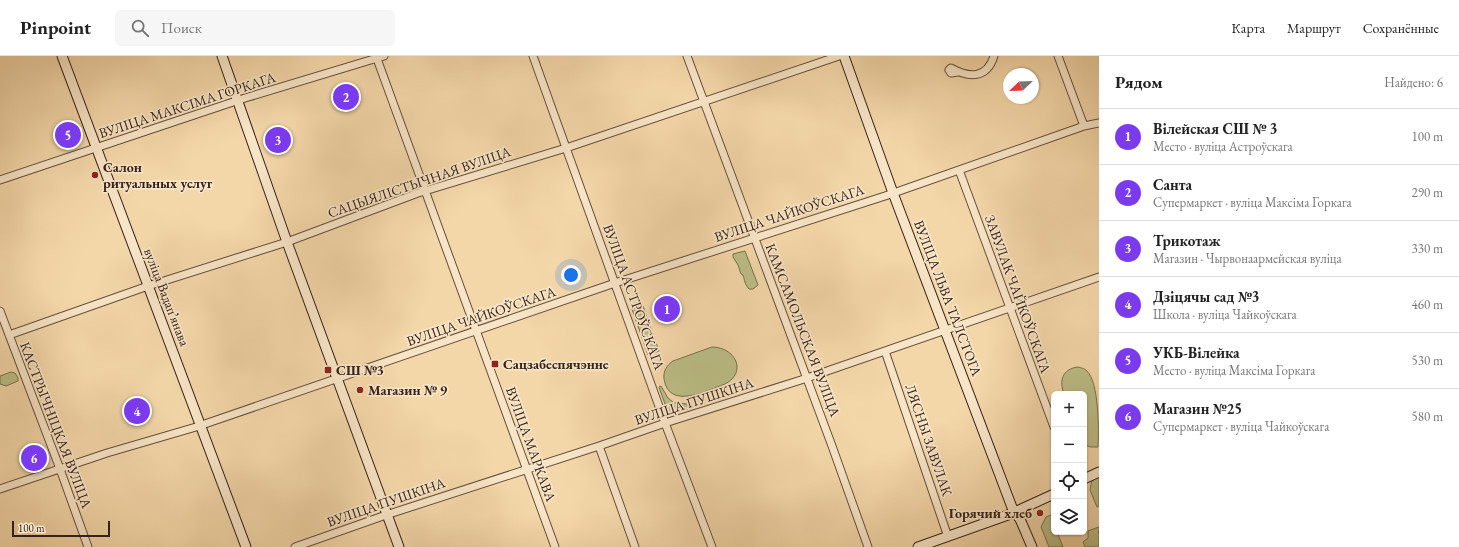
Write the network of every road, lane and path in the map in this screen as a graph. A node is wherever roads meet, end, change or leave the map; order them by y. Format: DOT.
graph roads {
  1 [pos="62,56"];
  2 [pos="222,56"];
  3 [pos="533,56"];
  4 [pos="687,56"];
  5 [pos="839,56"];
  6 [pos="844,56"];
  7 [pos="994,56"];
  8 [pos="1058,56"];
  9 [pos="379,57"];
  10 [pos="958,72"];
  11 [pos="237,100"];
  12 [pos="704,101"];
  13 [pos="1099,123"];
  14 [pos="1084,126"];
  15 [pos="97,148"];
  16 [pos="566,148"];
  17 [pos="959,170"];
  18 [pos="0,180"];
  19 [pos="425,191"];
  20 [pos="893,193"];
  21 [pos="754,238"];
  22 [pos="287,242"];
  23 [pos="1099,277"];
  24 [pos="615,283"];
  25 [pos="148,286"];
  26 [pos="1009,307"];
  27 [pos="0,312"];
  28 [pos="946,330"];
  29 [pos="477,331"];
  30 [pos="9,335"];
  31 [pos="885,351"];
  32 [pos="807,378"];
  33 [pos="337,379"];
  34 [pos="1051,419"];
  35 [pos="665,423"];
  36 [pos="201,426"];
  37 [pos="599,446"];
  38 [pos="60,469"];
  39 [pos="527,470"];
  40 [pos="1099,472"];
  41 [pos="1087,478"];
  42 [pos="0,489"];
  43 [pos="1051,495"];
  44 [pos="1016,512"];
  45 [pos="386,515"];
  46 [pos="948,537"];
  47 [pos="88,547"];
  48 [pos="246,547"];
  49 [pos="295,547"];
  50 [pos="399,547"];
  51 [pos="555,547"];
  52 [pos="635,547"];
  53 [pos="712,547"];
  54 [pos="868,547"];
  55 [pos="918,547"];
  56 [pos="1032,547"];
  1 -- 15 [label="main road, вуліца Вадапʼянава"];
  2 -- 11 [label="main road"];
  3 -- 16 [label="street, ВУЛІЦА АСТРОЎСКАГА"];
  4 -- 12 [label="street, КАМСАМОЛЬСКАЯ ВУЛІЦА"];
  5 -- 12 [label="street, САЦЫЯЛІСТЫЧНАЯ ВУЛІЦА"];
  6 -- 20 [label="main road, ВУЛІЦА ЛЬВА ТАЛСТОГА"];
  7 -- 10 [label="street"];
  8 -- 14 [label="street"];
  9 -- 11 [label="street, ВУЛІЦА МАКСІМА ГОРКАГА"];
  9 -- 19 [label="street, ВУЛІЦА МАРКАВА"];
  11 -- 15 [label="street, ВУЛІЦА МАКСІМА ГОРКАГА"];
  11 -- 22 [label="main road"];
  12 -- 16 [label="street, САЦЫЯЛІСТЫЧНАЯ ВУЛІЦА"];
  12 -- 21 [label="street, КАМСАМОЛЬСКАЯ ВУЛІЦА"];
  13 -- 14 [label="street, ВУЛІЦА ЧАЙКОЎСКАГА"];
  14 -- 17 [label="street, ВУЛІЦА ЧАЙКОЎСКАГА"];
  15 -- 18 [label="street, ВУЛІЦА МАКСІМА ГОРКАГА"];
  15 -- 25 [label="main road, вуліца Вадапʼянава"];
  16 -- 19 [label="street, САЦЫЯЛІСТЫЧНАЯ ВУЛІЦА"];
  16 -- 24 [label="street, ВУЛІЦА АСТРОЎСКАГА"];
  17 -- 20 [label="street, ВУЛІЦА ЧАЙКОЎСКАГА"];
  17 -- 26 [label="street, ЗАВУЛАК ЧАЙКОЎСКАГА"];
  19 -- 22 [label="street, САЦЫЯЛІСТЫЧНАЯ ВУЛІЦА"];
  19 -- 29 [label="street, ВУЛІЦА МАРКАВА"];
  20 -- 21 [label="street, ВУЛІЦА ЧАЙКОЎСКАГА"];
  20 -- 28 [label="main road, ВУЛІЦА ЛЬВА ТАЛСТОГА"];
  21 -- 24 [label="street, ВУЛІЦА ЧАЙКОЎСКАГА"];
  21 -- 32 [label="street, КАМСАМОЛЬСКАЯ ВУЛІЦА"];
  22 -- 25 [label="street, САЦЫЯЛІСТЫЧНАЯ ВУЛІЦА"];
  22 -- 33 [label="main road"];
  23 -- 26 [label="street, ВУЛІЦА ПУШКІНА"];
  24 -- 29 [label="street, ВУЛІЦА ЧАЙКОЎСКАГА"];
  24 -- 35 [label="street, ВУЛІЦА АСТРОЎСКАГА"];
  25 -- 30 [label="street, САЦЫЯЛІСТЫЧНАЯ ВУЛІЦА"];
  25 -- 36 [label="main road, вуліца Вадапʼянава"];
  26 -- 28 [label="street, ВУЛІЦА ПУШКІНА"];
  26 -- 34 [label="street, ЗАВУЛАК ЧАЙКОЎСКАГА"];
  27 -- 30 [label="street, КАСТРЫЧНІЦКАЯ ВУЛІЦА"];
  28 -- 31 [label="street, ВУЛІЦА ПУШКІНА"];
  28 -- 44 [label="main road, ВУЛІЦА ЛЬВА ТАЛСТОГА"];
  29 -- 33 [label="street, ВУЛІЦА ЧАЙКОЎСКАГА"];
  29 -- 39 [label="street, ВУЛІЦА МАРКАВА"];
  30 -- 38 [label="street, КАСТРЫЧНІЦКАЯ ВУЛІЦА"];
  31 -- 32 [label="street, ВУЛІЦА ПУШКІНА"];
  31 -- 46 [label="street, ЛЯСНЫ ЗАВУЛАК"];
  32 -- 35 [label="street, ВУЛІЦА ПУШКІНА"];
  32 -- 54 [label="street, КАМСАМОЛЬСКАЯ ВУЛІЦА"];
  33 -- 36 [label="street, ВУЛІЦА ЧАЙКОЎСКАГА"];
  33 -- 45 [label="main road"];
  35 -- 37 [label="street, ВУЛІЦА ПУШКІНА"];
  35 -- 53 [label="street, ВУЛІЦА АСТРОЎСКАГА"];
  36 -- 38 [label="street, ВУЛІЦА ЧАЙКОЎСКАГА"];
  36 -- 48 [label="main road, вуліца Вадапʼянава"];
  37 -- 39 [label="street, ВУЛІЦА ПУШКІНА"];
  37 -- 52 [label="street"];
  38 -- 42 [label="street, ВУЛІЦА ЧАЙКОЎСКАГА"];
  38 -- 47 [label="street, КАСТРЫЧНІЦКАЯ ВУЛІЦА"];
  39 -- 45 [label="street, ВУЛІЦА ПУШКІНА"];
  39 -- 51 [label="street, ВУЛІЦА МАРКАВА"];
  40 -- 41 [label="main road"];
  43 -- 44 [label="main road"];
  44 -- 46 [label="main road"];
  44 -- 56 [label="main road, ВУЛІЦА ЛЬВА ТАЛСТОГА"];
  45 -- 49 [label="street, ВУЛІЦА ПУШКІНА"];
  45 -- 50 [label="main road"];
  46 -- 55 [label="main road"];
}
